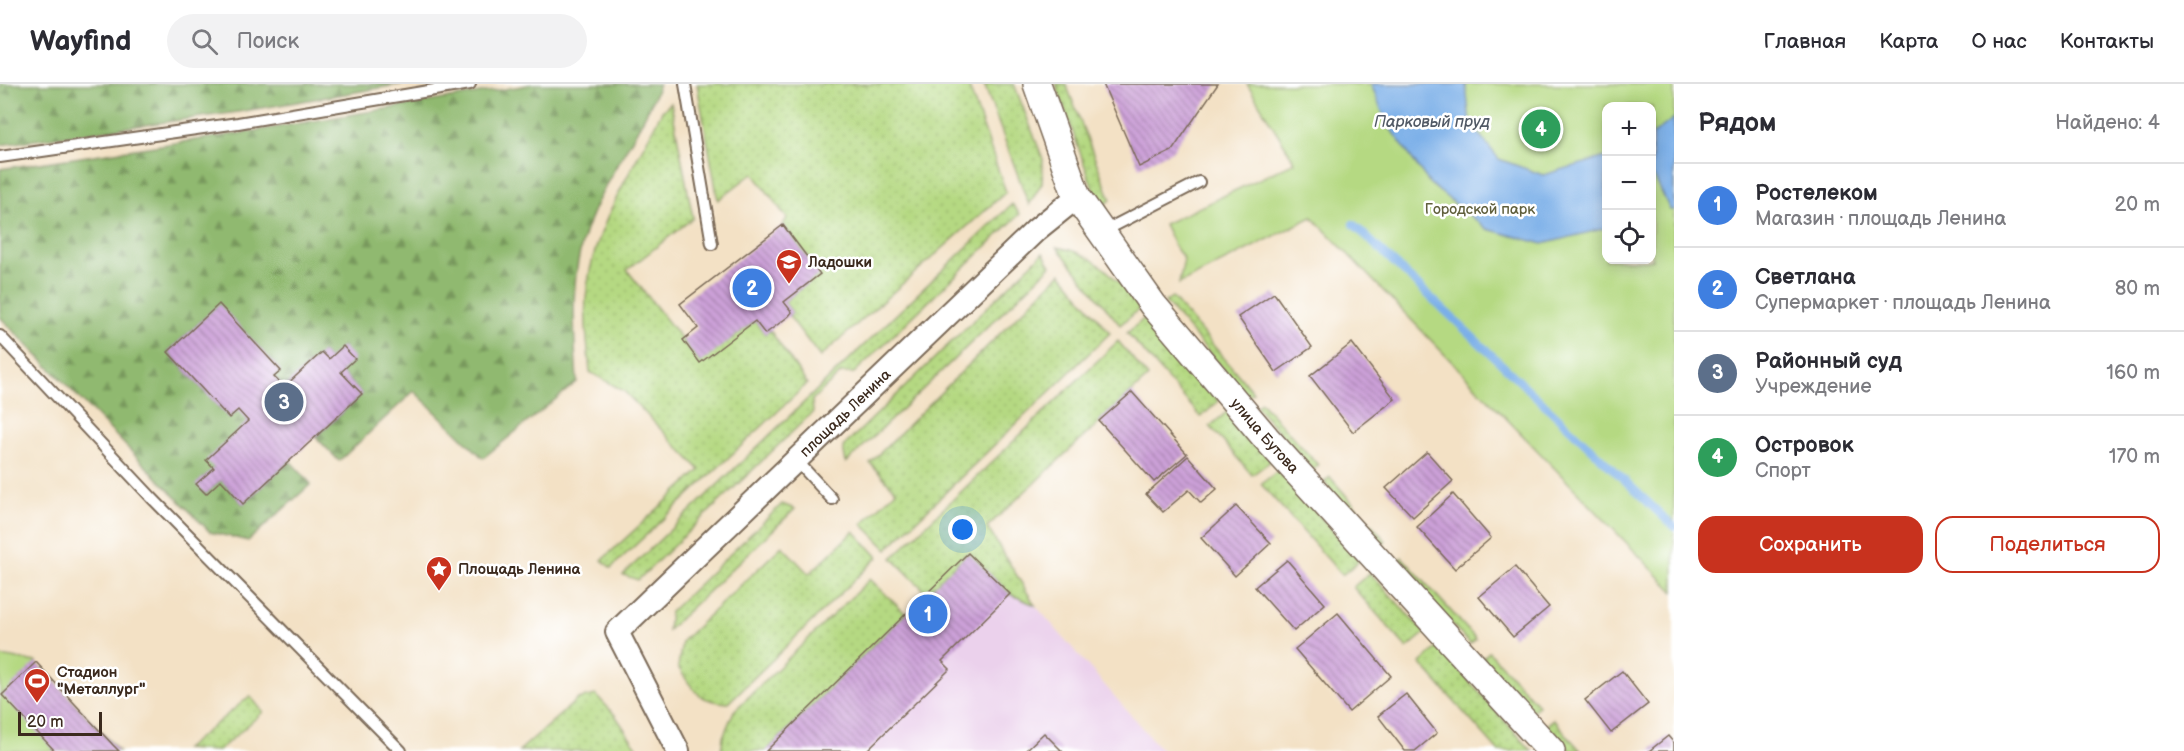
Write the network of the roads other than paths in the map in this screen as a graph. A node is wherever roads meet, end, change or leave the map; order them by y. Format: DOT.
graph roads {
  1 [pos="470,84"];
  2 [pos="685,84"];
  3 [pos="1037,84"];
  4 [pos="0,157"];
  5 [pos="1199,182"];
  6 [pos="1077,197"];
  7 [pos="1102,232"];
  8 [pos="712,243"];
  9 [pos="0,336"];
  10 [pos="796,460"];
  11 [pos="832,499"];
  12 [pos="401,751"];
  13 [pos="678,751"];
  14 [pos="1551,751"];
  1 -- 4 [label="lane"];
  2 -- 8 [label="lane"];
  3 -- 6 [label="street, улица Бутова"];
  5 -- 7 [label="lane"];
  6 -- 7 [label="street, улица Бутова"];
  6 -- 10 [label="street, площадь Ленина"];
  7 -- 14 [label="street, улица Бутова"];
  9 -- 12 [label="lane"];
  10 -- 11 [label="lane"];
  10 -- 13 [label="street, площадь Ленина"];
}
